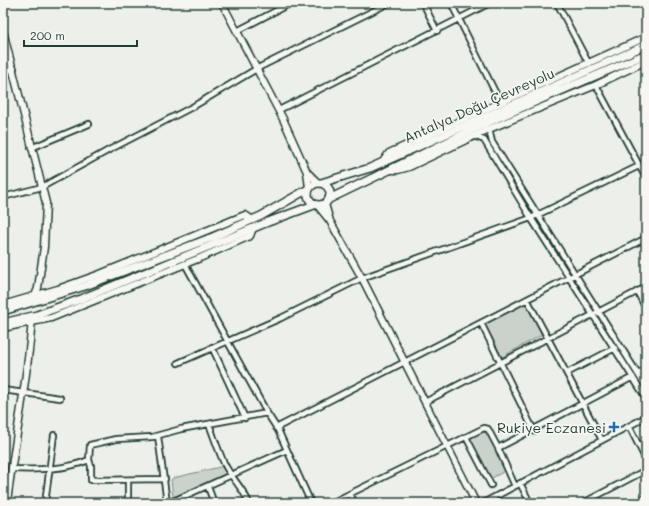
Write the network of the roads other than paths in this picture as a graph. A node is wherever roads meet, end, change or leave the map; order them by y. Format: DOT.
graph roads {
  1 [pos="222,3"];
  2 [pos="291,3"];
  3 [pos="389,3"];
  4 [pos="423,3"];
  5 [pos="451,3"];
  6 [pos="490,3"];
  7 [pos="557,3"];
  8 [pos="459,19"];
  9 [pos="3,31"];
  10 [pos="237,31"];
  11 [pos="437,31"];
  12 [pos="646,37"];
  13 [pos="646,45"];
  14 [pos="646,54"];
  15 [pos="646,61"];
  16 [pos="589,64"];
  17 [pos="14,68"];
  18 [pos="258,68"];
  19 [pos="3,72"];
  20 [pos="596,85"];
  21 [pos="500,102"];
  22 [pos="279,110"];
  23 [pos="89,124"];
  24 [pos="489,129"];
  25 [pos="474,136"];
  26 [pos="32,148"];
  27 [pos="381,163"];
  28 [pos="638,166"];
  29 [pos="388,169"];
  30 [pos="307,172"];
  31 [pos="646,178"];
  32 [pos="320,183"];
  33 [pos="42,187"];
  34 [pos="309,189"];
  35 [pos="3,197"];
  36 [pos="322,203"];
  37 [pos="538,214"];
  38 [pos="531,218"];
  39 [pos="253,228"];
  40 [pos="646,238"];
  41 [pos="185,264"];
  42 [pos="575,274"];
  43 [pos="362,278"];
  44 [pos="568,278"];
  45 [pos="646,287"];
  46 [pos="636,292"];
  47 [pos="36,299"];
  48 [pos="527,299"];
  49 [pos="24,304"];
  50 [pos="3,305"];
  51 [pos="646,309"];
  52 [pos="3,311"];
  53 [pos="599,311"];
  54 [pos="45,312"];
  55 [pos="593,314"];
  56 [pos="30,319"];
  57 [pos="3,323"];
  58 [pos="481,323"];
  59 [pos="3,328"];
  60 [pos="547,338"];
  61 [pos="227,340"];
  62 [pos="212,347"];
  63 [pos="615,348"];
  64 [pos="405,362"];
  65 [pos="500,362"];
  66 [pos="178,363"];
  67 [pos="646,370"];
  68 [pos="567,373"];
  69 [pos="636,376"];
  70 [pos="646,387"];
  71 [pos="3,390"];
  72 [pos="24,393"];
  73 [pos="60,398"];
  74 [pos="646,398"];
  75 [pos="425,402"];
  76 [pos="584,403"];
  77 [pos="267,414"];
  78 [pos="646,417"];
  79 [pos="245,418"];
  80 [pos="209,424"];
  81 [pos="629,426"];
  82 [pos="276,428"];
  83 [pos="534,431"];
  84 [pos="54,435"];
  85 [pos="158,436"];
  86 [pos="466,437"];
  87 [pos="602,440"];
  88 [pos="448,447"];
  89 [pos="498,448"];
  90 [pos="287,450"];
  91 [pos="90,460"];
  92 [pos="646,460"];
  93 [pos="49,468"];
  94 [pos="646,470"];
  95 [pos="11,472"];
  96 [pos="3,474"];
  97 [pos="232,476"];
  98 [pos="165,479"];
  99 [pos="128,480"];
  100 [pos="490,485"];
  101 [pos="517,485"];
  102 [pos="208,487"];
  103 [pos="350,494"];
  104 [pos="646,498"];
  105 [pos="8,503"];
  106 [pos="45,503"];
  107 [pos="128,503"];
  108 [pos="168,503"];
  109 [pos="214,503"];
  110 [pos="249,503"];
  111 [pos="311,503"];
  112 [pos="331,503"];
  113 [pos="355,503"];
  114 [pos="476,503"];
  115 [pos="482,503"];
  116 [pos="530,503"];
  117 [pos="583,503"];
  118 [pos="636,503"];
  1 -- 10 [label="street"];
  2 -- 10 [label="street"];
  3 -- 18 [label="street"];
  4 -- 11 [label="street"];
  5 -- 8 [label="street"];
  6 -- 8 [label="street"];
  7 -- 16 [label="street"];
  8 -- 11 [label="street"];
  8 -- 21 [label="street"];
  9 -- 17 [label="street"];
  10 -- 18 [label="street"];
  11 -- 22 [label="street"];
  12 -- 16 [label="street"];
  13 -- 27 [label="main road, Antalya Doğu Çevreyolu"];
  14 -- 29 [label="main road, Antalya Doğu Çevreyolu"];
  15 -- 20 [label="street"];
  16 -- 21 [label="street"];
  17 -- 19 [label="street"];
  17 -- 26 [label="street"];
  18 -- 22 [label="street"];
  18 -- 33 [label="street"];
  20 -- 24 [label="street"];
  20 -- 28 [label="street"];
  21 -- 27 [label="street"];
  22 -- 30 [label="street"];
  23 -- 26 [label="street"];
  24 -- 25 [label="street"];
  24 -- 37 [label="street"];
  25 -- 29 [label="street"];
  25 -- 38 [label="street"];
  26 -- 33 [label="street"];
  27 -- 32 [label="main road, Antalya Doğu Çevreyolu"];
  28 -- 31 [label="street"];
  28 -- 37 [label="street"];
  29 -- 36 [label="main road, Antalya Doğu Çevreyolu"];
  30 -- 32 [label="street"];
  30 -- 34 [label="street"];
  32 -- 34 [label="main road, Antalya Doğu Çevreyolu"];
  32 -- 36 [label="main road"];
  33 -- 35 [label="street"];
  33 -- 47 [label="street"];
  34 -- 36 [label="main road"];
  34 -- 47 [label="main road, Antalya Doğu Çevreyolu"];
  36 -- 39 [label="main road, Antalya Doğu Çevreyolu"];
  36 -- 43 [label="street"];
  37 -- 38 [label="street"];
  37 -- 42 [label="street"];
  38 -- 43 [label="street"];
  38 -- 44 [label="street"];
  39 -- 41 [label="street"];
  39 -- 54 [label="main road, Antalya Doğu Çevreyolu"];
  40 -- 42 [label="street"];
  41 -- 56 [label="street"];
  41 -- 61 [label="street"];
  42 -- 44 [label="street"];
  42 -- 53 [label="street"];
  43 -- 61 [label="street"];
  43 -- 64 [label="street"];
  44 -- 48 [label="street"];
  44 -- 55 [label="street"];
  45 -- 46 [label="street"];
  46 -- 51 [label="street"];
  46 -- 53 [label="street"];
  47 -- 49 [label="main road, Antalya Doğu Çevreyolu"];
  47 -- 50 [label="street"];
  47 -- 54 [label="main road"];
  48 -- 58 [label="street"];
  48 -- 60 [label="street"];
  49 -- 52 [label="main road, Antalya Doğu Çevreyolu"];
  49 -- 56 [label="main road"];
  53 -- 55 [label="street"];
  53 -- 69 [label="street"];
  54 -- 56 [label="main road, Antalya Doğu Çevreyolu"];
  55 -- 60 [label="street"];
  55 -- 63 [label="street"];
  56 -- 57 [label="main road, Antalya Doğu Çevreyolu"];
  56 -- 59 [label="street"];
  56 -- 72 [label="street"];
  58 -- 64 [label="street"];
  58 -- 65 [label="street"];
  60 -- 65 [label="street"];
  60 -- 68 [label="street"];
  61 -- 62 [label="street"];
  61 -- 77 [label="street"];
  62 -- 66 [label="street"];
  62 -- 79 [label="street"];
  63 -- 68 [label="street"];
  63 -- 69 [label="street"];
  64 -- 75 [label="street"];
  64 -- 82 [label="street"];
  65 -- 75 [label="street"];
  65 -- 83 [label="street"];
  67 -- 69 [label="street"];
  68 -- 76 [label="street"];
  69 -- 70 [label="street"];
  69 -- 74 [label="street"];
  69 -- 76 [label="street"];
  71 -- 72 [label="street"];
  72 -- 73 [label="street"];
  72 -- 95 [label="street"];
  75 -- 88 [label="street"];
  76 -- 83 [label="street"];
  76 -- 87 [label="street"];
  77 -- 79 [label="street"];
  77 -- 82 [label="street"];
  78 -- 81 [label="street"];
  79 -- 80 [label="street"];
  80 -- 85 [label="street"];
  80 -- 97 [label="street"];
  81 -- 87 [label="street"];
  81 -- 92 [label="street"];
  82 -- 90 [label="street"];
  83 -- 89 [label="street"];
  84 -- 93 [label="street"];
  85 -- 91 [label="street"];
  85 -- 98 [label="street"];
  86 -- 88 [label="street"];
  86 -- 89 [label="street"];
  86 -- 100 [label="street"];
  87 -- 101 [label="street"];
  88 -- 103 [label="street"];
  88 -- 114 [label="street"];
  89 -- 101 [label="street"];
  90 -- 97 [label="street"];
  90 -- 111 [label="street"];
  91 -- 93 [label="street"];
  91 -- 99 [label="street"];
  93 -- 95 [label="street"];
  93 -- 106 [label="street"];
  94 -- 117 [label="street"];
  95 -- 96 [label="street"];
  95 -- 105 [label="street"];
  97 -- 102 [label="street"];
  97 -- 110 [label="street"];
  98 -- 99 [label="street"];
  98 -- 108 [label="street"];
  99 -- 107 [label="street"];
  101 -- 115 [label="street"];
  101 -- 116 [label="street"];
  102 -- 108 [label="street"];
  102 -- 109 [label="street"];
  103 -- 112 [label="street"];
  103 -- 113 [label="street"];
  104 -- 118 [label="street"];
}
